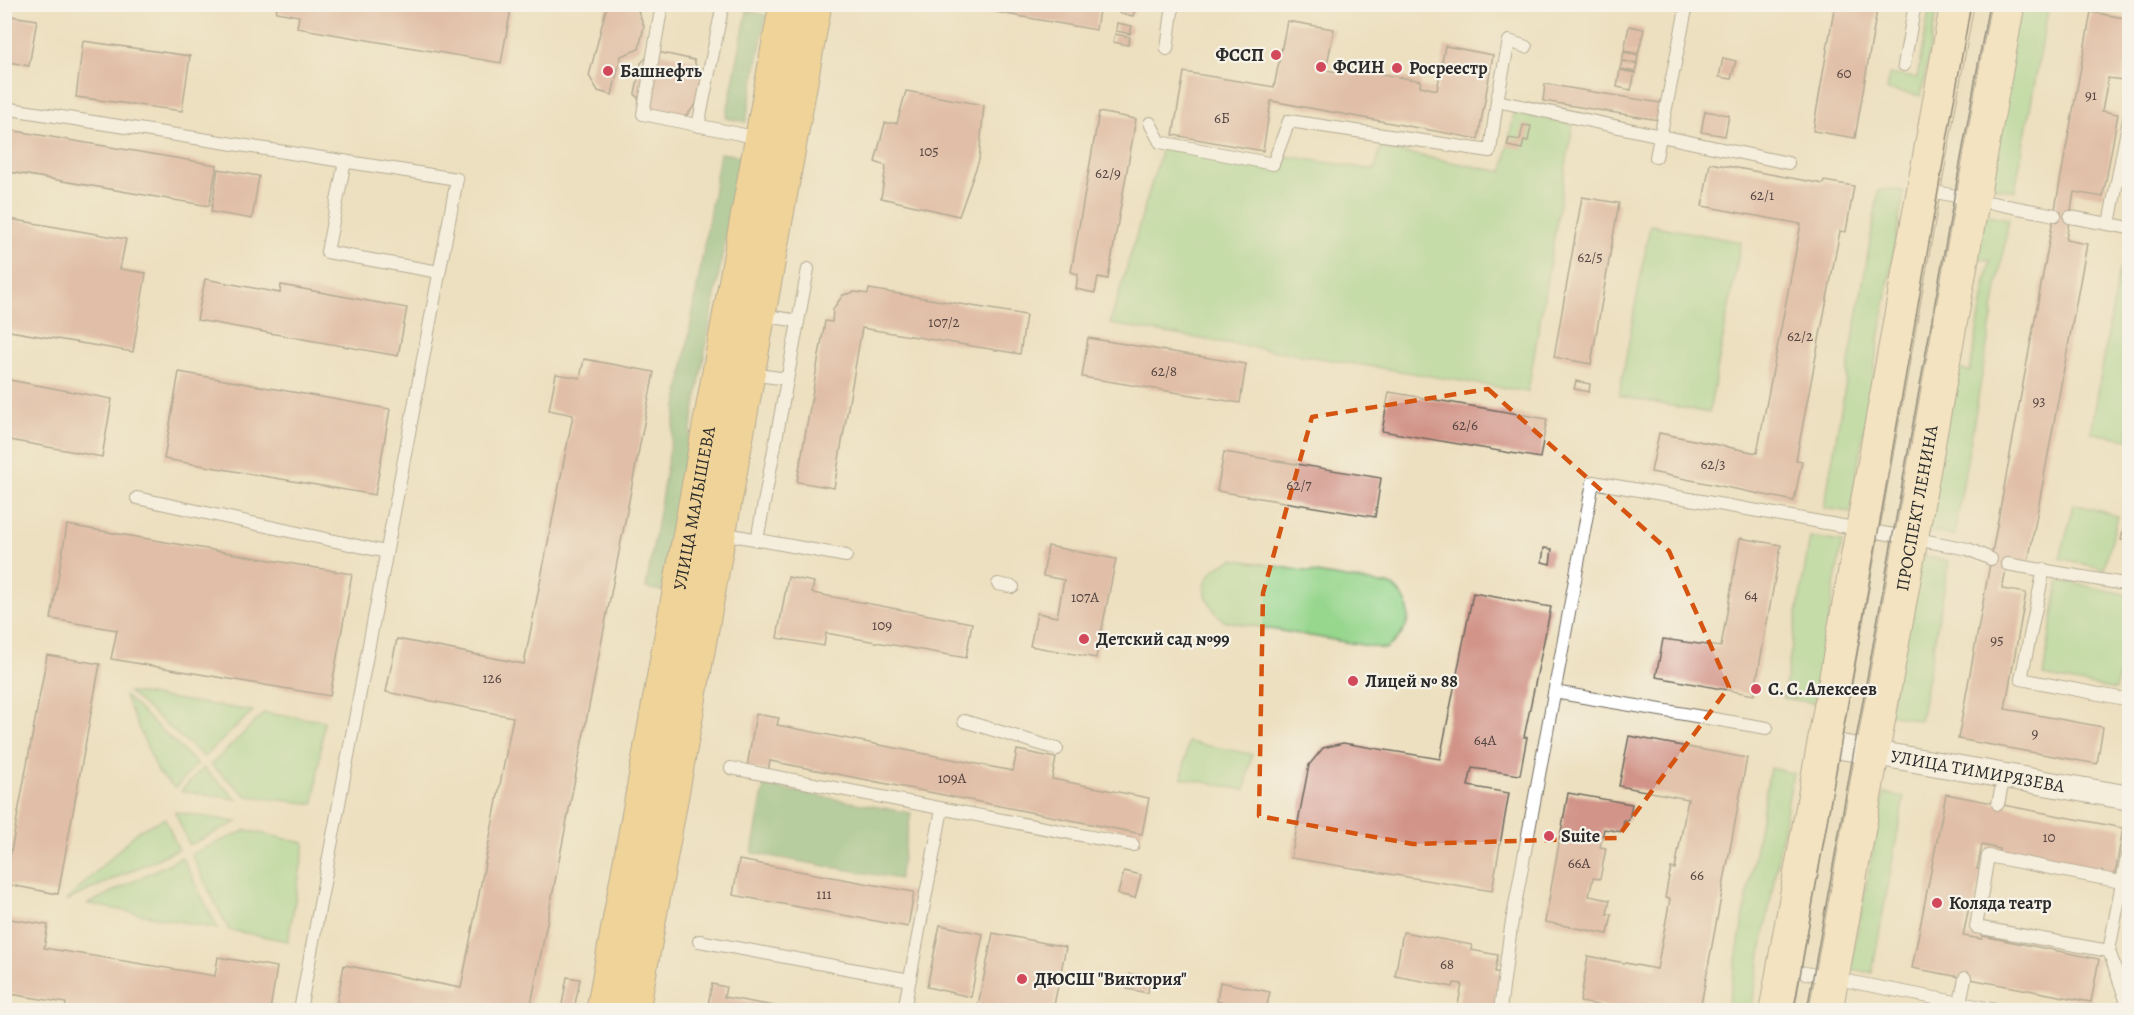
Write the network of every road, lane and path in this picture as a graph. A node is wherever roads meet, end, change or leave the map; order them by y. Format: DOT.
graph roads {
  1 [pos="662,4"];
  2 [pos="723,4"];
  3 [pos="786,4"];
  4 [pos="815,4"];
  5 [pos="1173,4"];
  6 [pos="1687,4"];
  7 [pos="1915,4"];
  8 [pos="1957,4"];
  9 [pos="2008,4"];
  10 [pos="1526,47"];
  11 [pos="1167,49"];
  12 [pos="1904,65"];
  13 [pos="1497,101"];
  14 [pos="4,108"];
  15 [pos="2130,114"];
  16 [pos="1150,123"];
  17 [pos="698,126"];
  18 [pos="1661,137"];
  19 [pos="762,138"];
  20 [pos="1656,157"];
  21 [pos="345,162"];
  22 [pos="1788,163"];
  23 [pos="1925,190"];
  24 [pos="1972,199"];
  25 [pos="2055,215"];
  26 [pos="2070,217"];
  27 [pos="2109,224"];
  28 [pos="2130,228"];
  29 [pos="808,269"];
  30 [pos="439,272"];
  31 [pos="759,314"];
  32 [pos="798,321"];
  33 [pos="748,374"];
  34 [pos="788,379"];
  35 [pos="137,498"];
  36 [pos="1863,529"];
  37 [pos="720,533"];
  38 [pos="1911,538"];
  39 [pos="757,540"];
  40 [pos="386,552"];
  41 [pos="846,556"];
  42 [pos="1991,559"];
  43 [pos="2007,564"];
  44 [pos="2044,569"];
  45 [pos="998,584"];
  46 [pos="2130,585"];
  47 [pos="1013,587"];
  48 [pos="1554,692"];
  49 [pos="2130,700"];
  50 [pos="964,721"];
  51 [pos="1767,728"];
  52 [pos="1824,744"];
  53 [pos="1057,749"];
  54 [pos="1872,753"];
  55 [pos="731,768"];
  56 [pos="2004,776"];
  57 [pos="2130,798"];
  58 [pos="1998,804"];
  59 [pos="942,809"];
  60 [pos="2130,840"];
  61 [pos="1133,845"];
  62 [pos="2121,882"];
  63 [pos="699,941"];
  64 [pos="2109,951"];
  65 [pos="1784,968"];
  66 [pos="1832,978"];
  67 [pos="1965,978"];
  68 [pos="909,980"];
  69 [pos="1960,1003"];
  70 [pos="300,1011"];
  71 [pos="603,1011"];
  72 [pos="633,1011"];
  73 [pos="904,1011"];
  74 [pos="1500,1011"];
  75 [pos="1776,1011"];
  76 [pos="1826,1011"];
  77 [pos="1997,1011"];
  78 [pos="2126,1011"];
  1 -- 17 [label="lane"];
  2 -- 17 [label="lane"];
  3 -- 19 [label="main road, УЛИЦА МАЛЫШЕВА"];
  4 -- 31 [label="main road, УЛИЦА МАЛЫШЕВА"];
  5 -- 11 [label="lane"];
  6 -- 18 [label="lane"];
  7 -- 12 [label="lane"];
  8 -- 23 [label="main road"];
  9 -- 24 [label="main road, ПРОСПЕКТ ЛЕНИНА"];
  10 -- 13 [label="lane"];
  13 -- 16 [label="lane"];
  13 -- 18 [label="lane"];
  14 -- 21 [label="lane"];
  15 -- 27 [label="lane"];
  17 -- 19 [label="lane"];
  18 -- 20 [label="lane"];
  18 -- 22 [label="lane"];
  19 -- 71 [label="main road, УЛИЦА МАЛЫШЕВА"];
  21 -- 30 [label="lane"];
  21 -- 30 [label="lane"];
  23 -- 24 [label="lane"];
  23 -- 36 [label="main road"];
  24 -- 25 [label="lane"];
  24 -- 38 [label="main road, ПРОСПЕКТ ЛЕНИНА"];
  26 -- 27 [label="lane"];
  27 -- 28 [label="lane"];
  29 -- 32 [label="lane"];
  30 -- 40 [label="lane"];
  31 -- 32 [label="lane"];
  31 -- 33 [label="main road, УЛИЦА МАЛЫШЕВА"];
  32 -- 34 [label="lane"];
  33 -- 34 [label="lane"];
  33 -- 37 [label="main road, УЛИЦА МАЛЫШЕВА"];
  34 -- 39 [label="lane"];
  35 -- 40 [label="lane"];
  36 -- 38 [label="lane"];
  36 -- 48 [label="lane"];
  36 -- 52 [label="main road"];
  37 -- 39 [label="lane"];
  37 -- 72 [label="main road, УЛИЦА МАЛЫШЕВА"];
  38 -- 42 [label="lane"];
  38 -- 54 [label="main road, ПРОСПЕКТ ЛЕНИНА"];
  39 -- 41 [label="lane"];
  40 -- 70 [label="lane"];
  43 -- 44 [label="lane"];
  44 -- 46 [label="lane"];
  44 -- 49 [label="lane"];
  45 -- 47 [label="lane"];
  48 -- 51 [label="lane"];
  48 -- 74 [label="lane"];
  50 -- 53 [label="lane"];
  52 -- 54 [label="street, УЛИЦА ТИМИРЯЗЕВА"];
  52 -- 65 [label="main road"];
  54 -- 56 [label="street, УЛИЦА ТИМИРЯЗЕВА"];
  54 -- 66 [label="main road, ПРОСПЕКТ ЛЕНИНА"];
  55 -- 59 [label="lane"];
  56 -- 57 [label="street, УЛИЦА ТИМИРЯЗЕВА"];
  56 -- 58 [label="lane"];
  59 -- 61 [label="lane"];
  59 -- 68 [label="lane"];
  60 -- 62 [label="lane"];
  62 -- 64 [label="lane"];
  62 -- 64 [label="lane"];
  63 -- 68 [label="lane"];
  64 -- 78 [label="lane"];
  65 -- 66 [label="lane"];
  65 -- 75 [label="main road"];
  66 -- 69 [label="lane"];
  66 -- 76 [label="main road, ПРОСПЕКТ ЛЕНИНА"];
  67 -- 69 [label="lane"];
  68 -- 73 [label="lane"];
  69 -- 77 [label="lane"];
}
